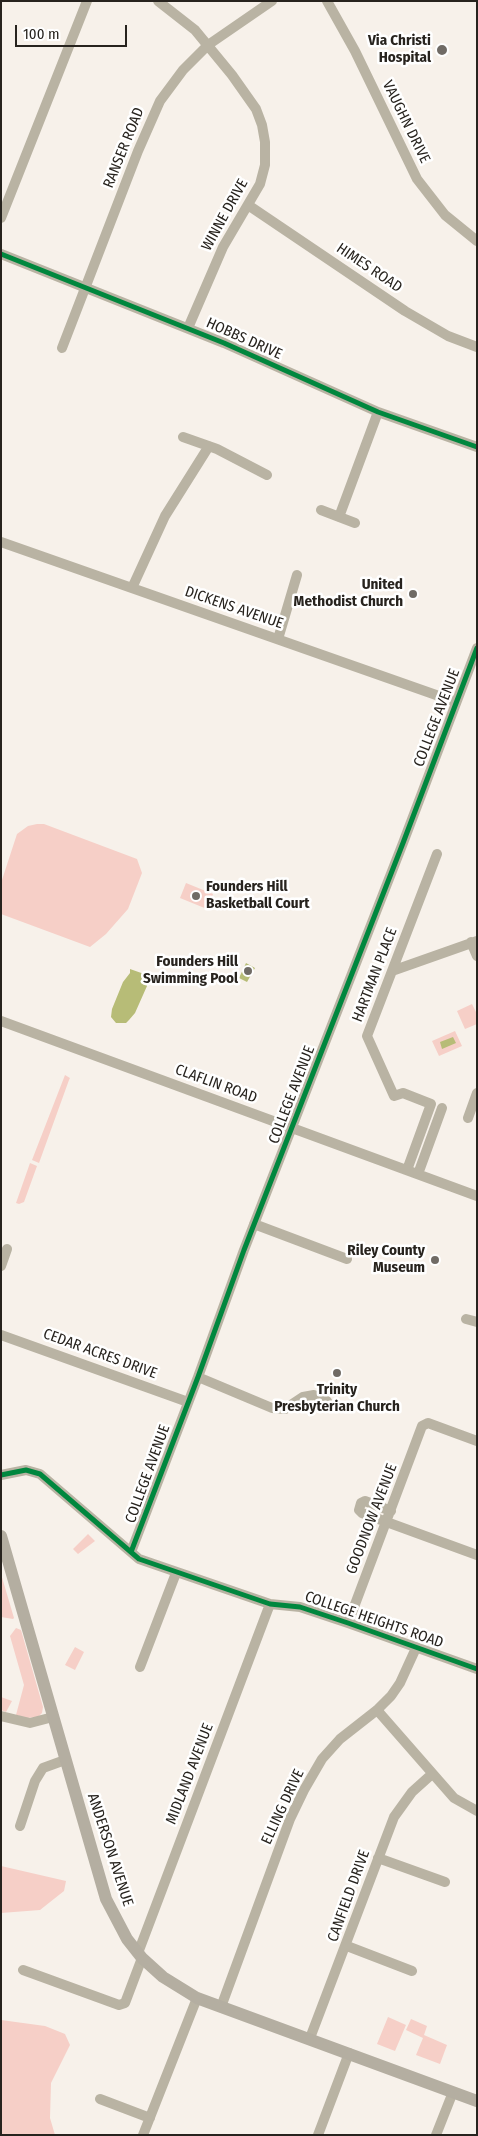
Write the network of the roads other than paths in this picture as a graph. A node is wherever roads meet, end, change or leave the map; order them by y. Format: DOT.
graph roads {
  1 [pos="87,1"];
  2 [pos="158,1"];
  3 [pos="272,1"];
  4 [pos="327,1"];
  5 [pos="208,45"];
  6 [pos="248,206"];
  7 [pos="1,218"];
  8 [pos="477,241"];
  9 [pos="1,254"];
  10 [pos="85,287"];
  11 [pos="188,328"];
  12 [pos="477,347"];
  13 [pos="62,348"];
  14 [pos="378,412"];
  15 [pos="183,437"];
  16 [pos="210,446"];
  17 [pos="477,447"];
  18 [pos="267,475"];
  19 [pos="321,510"];
  20 [pos="339,517"];
  21 [pos="354,523"];
  22 [pos="1,542"];
  23 [pos="297,575"];
  24 [pos="132,588"];
  25 [pos="278,639"];
  26 [pos="477,648"];
  27 [pos="456,702"];
  28 [pos="437,854"];
  29 [pos="474,942"];
  30 [pos="477,956"];
  31 [pos="392,971"];
  32 [pos="1,1021"];
  33 [pos="477,1093"];
  34 [pos="442,1108"];
  35 [pos="468,1118"];
  36 [pos="293,1128"];
  37 [pos="407,1170"];
  38 [pos="418,1174"];
  39 [pos="477,1196"];
  40 [pos="254,1224"];
  41 [pos="7,1249"];
  42 [pos="347,1259"];
  43 [pos="1,1266"];
  44 [pos="1,1335"];
  45 [pos="198,1378"];
  46 [pos="327,1401"];
  47 [pos="188,1402"];
  48 [pos="477,1441"];
  49 [pos="1,1476"];
  50 [pos="391,1511"];
  51 [pos="387,1522"];
  52 [pos="1,1536"];
  53 [pos="131,1552"];
  54 [pos="477,1554"];
  55 [pos="176,1573"];
  56 [pos="270,1604"];
  57 [pos="348,1623"];
  58 [pos="416,1648"];
  59 [pos="140,1667"];
  60 [pos="477,1669"];
  61 [pos="377,1710"];
  62 [pos="1,1716"];
  63 [pos="54,1716"];
  64 [pos="65,1760"];
  65 [pos="432,1774"];
  66 [pos="477,1811"];
  67 [pos="20,1826"];
  68 [pos="378,1858"];
  69 [pos="445,1882"];
  70 [pos="347,1946"];
  71 [pos="140,1956"];
  72 [pos="23,1970"];
  73 [pos="412,1971"];
  74 [pos="197,1998"];
  75 [pos="221,2007"];
  76 [pos="310,2038"];
  77 [pos="349,2054"];
  78 [pos="453,2092"];
  79 [pos="100,2098"];
  80 [pos="477,2101"];
  81 [pos="150,2118"];
  82 [pos="143,2135"];
  83 [pos="318,2135"];
  84 [pos="436,2135"];
  1 -- 7 [label="street"];
  2 -- 5 [label="street, WINNE DRIVE"];
  3 -- 5 [label="street, RANSER ROAD"];
  4 -- 8 [label="street, VAUGHN DRIVE"];
  5 -- 6 [label="street, WINNE DRIVE"];
  5 -- 10 [label="street, RANSER ROAD"];
  6 -- 11 [label="street, WINNE DRIVE"];
  6 -- 12 [label="street, HIMES ROAD"];
  9 -- 10 [label="street, HOBBS DRIVE"];
  10 -- 11 [label="street, HOBBS DRIVE"];
  10 -- 13 [label="street, RANSER ROAD"];
  11 -- 14 [label="street, HOBBS DRIVE"];
  14 -- 17 [label="street, HOBBS DRIVE"];
  14 -- 20 [label="street"];
  15 -- 16 [label="street"];
  16 -- 18 [label="street"];
  16 -- 24 [label="street"];
  19 -- 20 [label="street"];
  20 -- 21 [label="street"];
  22 -- 24 [label="street, DICKENS AVENUE"];
  23 -- 25 [label="street"];
  24 -- 25 [label="street, DICKENS AVENUE"];
  25 -- 27 [label="street, DICKENS AVENUE"];
  26 -- 27 [label="street, COLLEGE AVENUE"];
  27 -- 36 [label="street, COLLEGE AVENUE"];
  28 -- 31 [label="street, HARTMAN PLACE"];
  29 -- 30 [label="street"];
  29 -- 31 [label="street"];
  31 -- 37 [label="street, HARTMAN PLACE"];
  32 -- 36 [label="street, CLAFLIN ROAD"];
  33 -- 35 [label="street"];
  34 -- 38 [label="street"];
  36 -- 37 [label="street, CLAFLIN ROAD"];
  36 -- 40 [label="street, COLLEGE AVENUE"];
  37 -- 38 [label="street, CLAFLIN ROAD"];
  38 -- 39 [label="street, CLAFLIN ROAD"];
  40 -- 42 [label="street"];
  40 -- 45 [label="street, COLLEGE AVENUE"];
  41 -- 43 [label="street"];
  44 -- 47 [label="street, CEDAR ACRES DRIVE"];
  45 -- 46 [label="street"];
  45 -- 47 [label="street, COLLEGE AVENUE"];
  47 -- 53 [label="street, COLLEGE AVENUE"];
  48 -- 50 [label="street, GOODNOW AVENUE"];
  49 -- 53 [label="street, COLLEGE HEIGHTS ROAD"];
  50 -- 51 [label="street, GOODNOW AVENUE"];
  50 -- 51 [label="street"];
  51 -- 54 [label="street"];
  51 -- 57 [label="street, GOODNOW AVENUE"];
  52 -- 63 [label="main road, ANDERSON AVENUE"];
  53 -- 55 [label="street, COLLEGE HEIGHTS ROAD"];
  55 -- 56 [label="street, COLLEGE HEIGHTS ROAD"];
  55 -- 59 [label="street"];
  56 -- 57 [label="street, COLLEGE HEIGHTS ROAD"];
  56 -- 71 [label="street, MIDLAND AVENUE"];
  57 -- 58 [label="street, COLLEGE HEIGHTS ROAD"];
  58 -- 60 [label="street, COLLEGE HEIGHTS ROAD"];
  58 -- 61 [label="street, ELLING DRIVE"];
  61 -- 65 [label="street"];
  61 -- 75 [label="street, ELLING DRIVE"];
  62 -- 63 [label="street"];
  63 -- 64 [label="main road, ANDERSON AVENUE"];
  64 -- 67 [label="street"];
  64 -- 71 [label="main road, ANDERSON AVENUE"];
  65 -- 66 [label="street"];
  65 -- 68 [label="street, CANFIELD DRIVE"];
  68 -- 69 [label="street"];
  68 -- 70 [label="street, CANFIELD DRIVE"];
  70 -- 73 [label="street"];
  70 -- 76 [label="street, CANFIELD DRIVE"];
  71 -- 72 [label="street, MIDLAND AVENUE"];
  71 -- 74 [label="main road, ANDERSON AVENUE"];
  74 -- 75 [label="main road, ANDERSON AVENUE"];
  74 -- 81 [label="street"];
  75 -- 76 [label="main road, ANDERSON AVENUE"];
  76 -- 77 [label="main road, ANDERSON AVENUE"];
  77 -- 78 [label="main road, ANDERSON AVENUE"];
  77 -- 83 [label="street"];
  78 -- 80 [label="main road, ANDERSON AVENUE"];
  78 -- 84 [label="street"];
  79 -- 81 [label="street"];
  81 -- 82 [label="street"];
}
